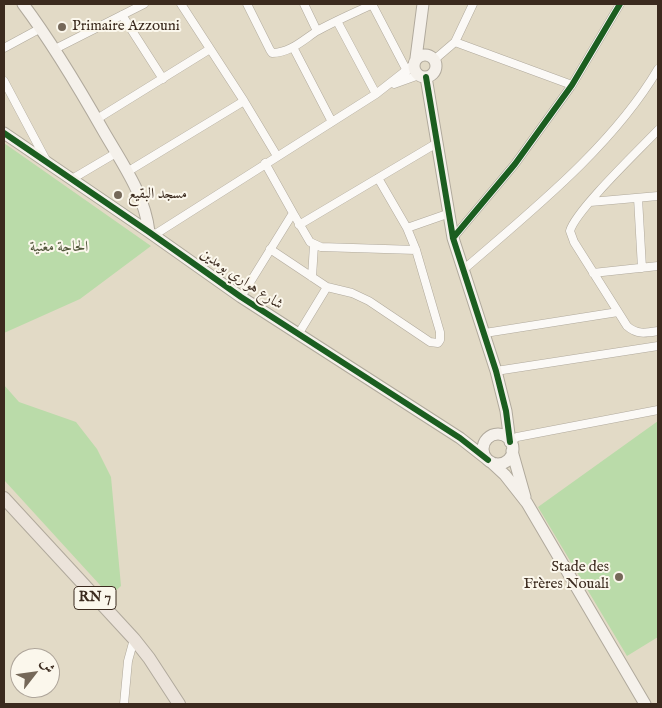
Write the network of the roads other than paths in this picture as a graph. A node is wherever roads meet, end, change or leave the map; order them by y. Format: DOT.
graph roads {
  1 [pos="22,4"];
  2 [pos="144,4"];
  3 [pos="181,4"];
  4 [pos="247,4"];
  5 [pos="304,4"];
  6 [pos="372,4"];
  7 [pos="423,4"];
  8 [pos="472,4"];
  9 [pos="620,4"];
  10 [pos="122,15"];
  11 [pos="337,21"];
  12 [pos="421,27"];
  13 [pos="41,28"];
  14 [pos="317,31"];
  15 [pos="455,42"];
  16 [pos="4,48"];
  17 [pos="293,48"];
  18 [pos="55,49"];
  19 [pos="210,49"];
  20 [pos="432,58"];
  21 [pos="416,69"];
  22 [pos="658,70"];
  23 [pos="163,79"];
  24 [pos="4,81"];
  25 [pos="572,85"];
  26 [pos="388,86"];
  27 [pos="376,94"];
  28 [pos="244,101"];
  29 [pos="97,119"];
  30 [pos="332,122"];
  31 [pos="658,130"];
  32 [pos="4,133"];
  33 [pos="437,143"];
  34 [pos="116,153"];
  35 [pos="277,156"];
  36 [pos="48,164"];
  37 [pos="265,164"];
  38 [pos="128,172"];
  39 [pos="378,178"];
  40 [pos="72,180"];
  41 [pos="658,196"];
  42 [pos="638,198"];
  43 [pos="590,202"];
  44 [pos="293,213"];
  45 [pos="450,213"];
  46 [pos="299,225"];
  47 [pos="408,228"];
  48 [pos="152,233"];
  49 [pos="453,238"];
  50 [pos="314,245"];
  51 [pos="270,249"];
  52 [pos="416,250"];
  53 [pos="658,266"];
  54 [pos="642,268"];
  55 [pos="463,270"];
  56 [pos="593,273"];
  57 [pos="312,276"];
  58 [pos="327,287"];
  59 [pos="240,297"];
  60 [pos="618,312"];
  61 [pos="299,333"];
  62 [pos="485,333"];
  63 [pos="658,333"];
  64 [pos="658,346"];
  65 [pos="496,371"];
  66 [pos="658,410"];
  67 [pos="506,411"];
  68 [pos="488,438"];
  69 [pos="468,444"];
  70 [pos="511,446"];
  71 [pos="489,461"];
  72 [pos="4,498"];
  73 [pos="527,503"];
  74 [pos="134,639"];
  75 [pos="124,704"];
  76 [pos="179,704"];
  77 [pos="645,704"];
  1 -- 13 [label="street"];
  2 -- 10 [label="street"];
  3 -- 19 [label="street"];
  4 -- 17 [label="street"];
  5 -- 14 [label="street"];
  6 -- 11 [label="street"];
  6 -- 21 [label="street"];
  7 -- 12 [label="street"];
  8 -- 15 [label="street"];
  9 -- 25 [label="street"];
  10 -- 18 [label="street"];
  10 -- 23 [label="street"];
  11 -- 14 [label="street"];
  11 -- 27 [label="street"];
  12 -- 20 [label="street"];
  12 -- 21 [label="street"];
  13 -- 16 [label="street"];
  13 -- 18 [label="street"];
  14 -- 17 [label="street"];
  15 -- 20 [label="street"];
  15 -- 25 [label="street"];
  17 -- 30 [label="street"];
  18 -- 29 [label="street"];
  19 -- 23 [label="street"];
  19 -- 28 [label="street"];
  20 -- 21 [label="street"];
  20 -- 21 [label="street"];
  21 -- 26 [label="street"];
  21 -- 26 [label="street"];
  21 -- 33 [label="street"];
  22 -- 55 [label="street"];
  23 -- 29 [label="street"];
  24 -- 36 [label="street"];
  25 -- 49 [label="street"];
  26 -- 27 [label="street"];
  27 -- 30 [label="street"];
  28 -- 35 [label="street"];
  28 -- 38 [label="street"];
  29 -- 34 [label="street"];
  30 -- 35 [label="street"];
  31 -- 43 [label="street"];
  32 -- 36 [label="street, شارع هواري بومدين"];
  33 -- 39 [label="street"];
  33 -- 45 [label="street"];
  34 -- 38 [label="street"];
  34 -- 40 [label="street"];
  35 -- 37 [label="street"];
  36 -- 40 [label="street, شارع هواري بومدين"];
  37 -- 44 [label="street"];
  37 -- 48 [label="street"];
  38 -- 48 [label="street"];
  39 -- 46 [label="street"];
  39 -- 47 [label="street"];
  40 -- 48 [label="street, شارع هواري بومدين"];
  41 -- 42 [label="street"];
  42 -- 43 [label="street"];
  42 -- 54 [label="street"];
  43 -- 56 [label="street"];
  44 -- 46 [label="street"];
  44 -- 51 [label="street"];
  45 -- 47 [label="street"];
  45 -- 49 [label="street"];
  46 -- 50 [label="street"];
  47 -- 52 [label="street"];
  48 -- 59 [label="street, شارع هواري بومدين"];
  49 -- 55 [label="street"];
  50 -- 52 [label="street"];
  50 -- 57 [label="street"];
  51 -- 57 [label="street"];
  51 -- 59 [label="street"];
  52 -- 58 [label="street"];
  53 -- 54 [label="street"];
  54 -- 56 [label="street"];
  55 -- 62 [label="street"];
  56 -- 60 [label="street"];
  57 -- 58 [label="street"];
  58 -- 61 [label="street"];
  59 -- 61 [label="street, شارع هواري بومدين"];
  60 -- 62 [label="street"];
  60 -- 63 [label="street"];
  61 -- 69 [label="street, شارع هواري بومدين"];
  62 -- 65 [label="street"];
  64 -- 65 [label="street"];
  65 -- 67 [label="street"];
  66 -- 70 [label="street"];
  67 -- 68 [label="street"];
  67 -- 70 [label="street"];
  68 -- 69 [label="street"];
  68 -- 70 [label="street"];
  68 -- 71 [label="street"];
  69 -- 71 [label="street, شارع هواري بومدين"];
  70 -- 71 [label="street"];
  70 -- 73 [label="street"];
  71 -- 73 [label="street, شارع هواري بومدين"];
  72 -- 74 [label="main road, RN 7"];
  73 -- 77 [label="street"];
  74 -- 75 [label="street"];
  74 -- 76 [label="main road, RN 7"];
}
